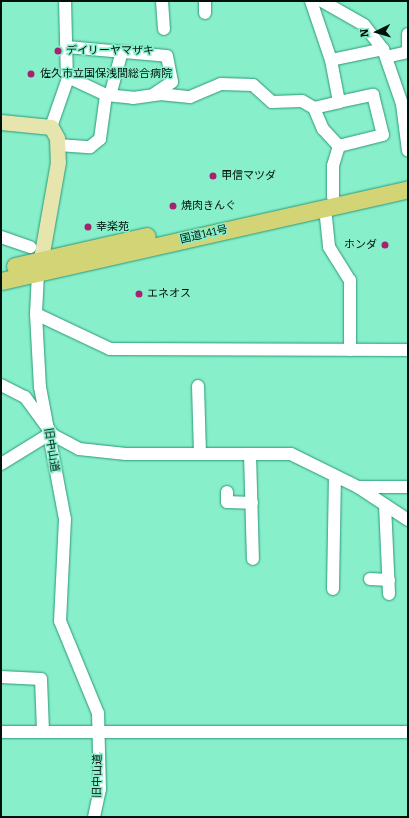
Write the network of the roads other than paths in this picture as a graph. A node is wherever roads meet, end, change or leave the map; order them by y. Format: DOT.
graph roads {
  1 [pos="65,1"];
  2 [pos="162,1"];
  3 [pos="311,1"];
  4 [pos="322,1"];
  5 [pos="342,6"];
  6 [pos="164,29"];
  7 [pos="408,34"];
  8 [pos="67,47"];
  9 [pos="384,53"];
  10 [pos="121,54"];
  11 [pos="331,60"];
  12 [pos="68,76"];
  13 [pos="154,94"];
  14 [pos="106,95"];
  15 [pos="339,102"];
  16 [pos="314,108"];
  17 [pos="1,122"];
  18 [pos="51,127"];
  19 [pos="58,146"];
  20 [pos="339,146"];
  21 [pos="408,151"];
  22 [pos="408,178"];
  23 [pos="408,189"];
  24 [pos="329,202"];
  25 [pos="1,237"];
  26 [pos="30,247"];
  27 [pos="39,267"];
  28 [pos="1,269"];
  29 [pos="1,281"];
  30 [pos="36,314"];
  31 [pos="350,350"];
  32 [pos="408,350"];
  33 [pos="1,385"];
  34 [pos="198,386"];
  35 [pos="48,432"];
  36 [pos="200,453"];
  37 [pos="250,454"];
  38 [pos="1,464"];
  39 [pos="335,476"];
  40 [pos="358,487"];
  41 [pos="408,487"];
  42 [pos="227,492"];
  43 [pos="252,503"];
  44 [pos="385,505"];
  45 [pos="408,520"];
  46 [pos="253,559"];
  47 [pos="370,579"];
  48 [pos="388,580"];
  49 [pos="333,589"];
  50 [pos="389,594"];
  51 [pos="1,678"];
  52 [pos="1,732"];
  53 [pos="43,732"];
  54 [pos="408,732"];
  55 [pos="99,733"];
  56 [pos="94,817"];
  1 -- 8 [label="street"];
  2 -- 6 [label="street"];
  3 -- 11 [label="street"];
  4 -- 5 [label="street"];
  5 -- 9 [label="street"];
  7 -- 9 [label="street"];
  8 -- 10 [label="street"];
  8 -- 12 [label="street"];
  9 -- 11 [label="street"];
  9 -- 21 [label="street"];
  10 -- 13 [label="street"];
  10 -- 14 [label="street"];
  11 -- 15 [label="street"];
  12 -- 14 [label="street"];
  12 -- 18 [label="street"];
  13 -- 14 [label="street"];
  13 -- 16 [label="street"];
  14 -- 19 [label="street"];
  15 -- 16 [label="street"];
  15 -- 20 [label="street"];
  16 -- 20 [label="street"];
  17 -- 18 [label="main road"];
  18 -- 19 [label="main road, 旧中山道"];
  19 -- 27 [label="main road, 旧中山道"];
  20 -- 24 [label="street"];
  22 -- 24 [label="highway, 国道141号"];
  23 -- 24 [label="highway, 国道141号"];
  24 -- 27 [label="highway, 国道141号"];
  24 -- 31 [label="street"];
  25 -- 26 [label="street"];
  27 -- 28 [label="highway, 国道141号"];
  27 -- 29 [label="highway, 国道141号"];
  27 -- 30 [label="street, 旧中山道"];
  30 -- 31 [label="street"];
  30 -- 35 [label="street, 旧中山道"];
  31 -- 32 [label="street"];
  33 -- 35 [label="street"];
  34 -- 36 [label="street"];
  35 -- 36 [label="street"];
  35 -- 38 [label="street"];
  35 -- 55 [label="street, 旧中山道"];
  36 -- 37 [label="street"];
  37 -- 39 [label="street"];
  37 -- 43 [label="street"];
  39 -- 40 [label="street"];
  39 -- 49 [label="street"];
  40 -- 41 [label="street"];
  40 -- 44 [label="street"];
  42 -- 43 [label="street"];
  43 -- 46 [label="street"];
  44 -- 45 [label="street"];
  44 -- 48 [label="street"];
  47 -- 48 [label="street"];
  48 -- 50 [label="street"];
  51 -- 53 [label="street"];
  52 -- 53 [label="street"];
  53 -- 55 [label="street"];
  54 -- 55 [label="street"];
  55 -- 56 [label="street, 旧中山道"];
}
